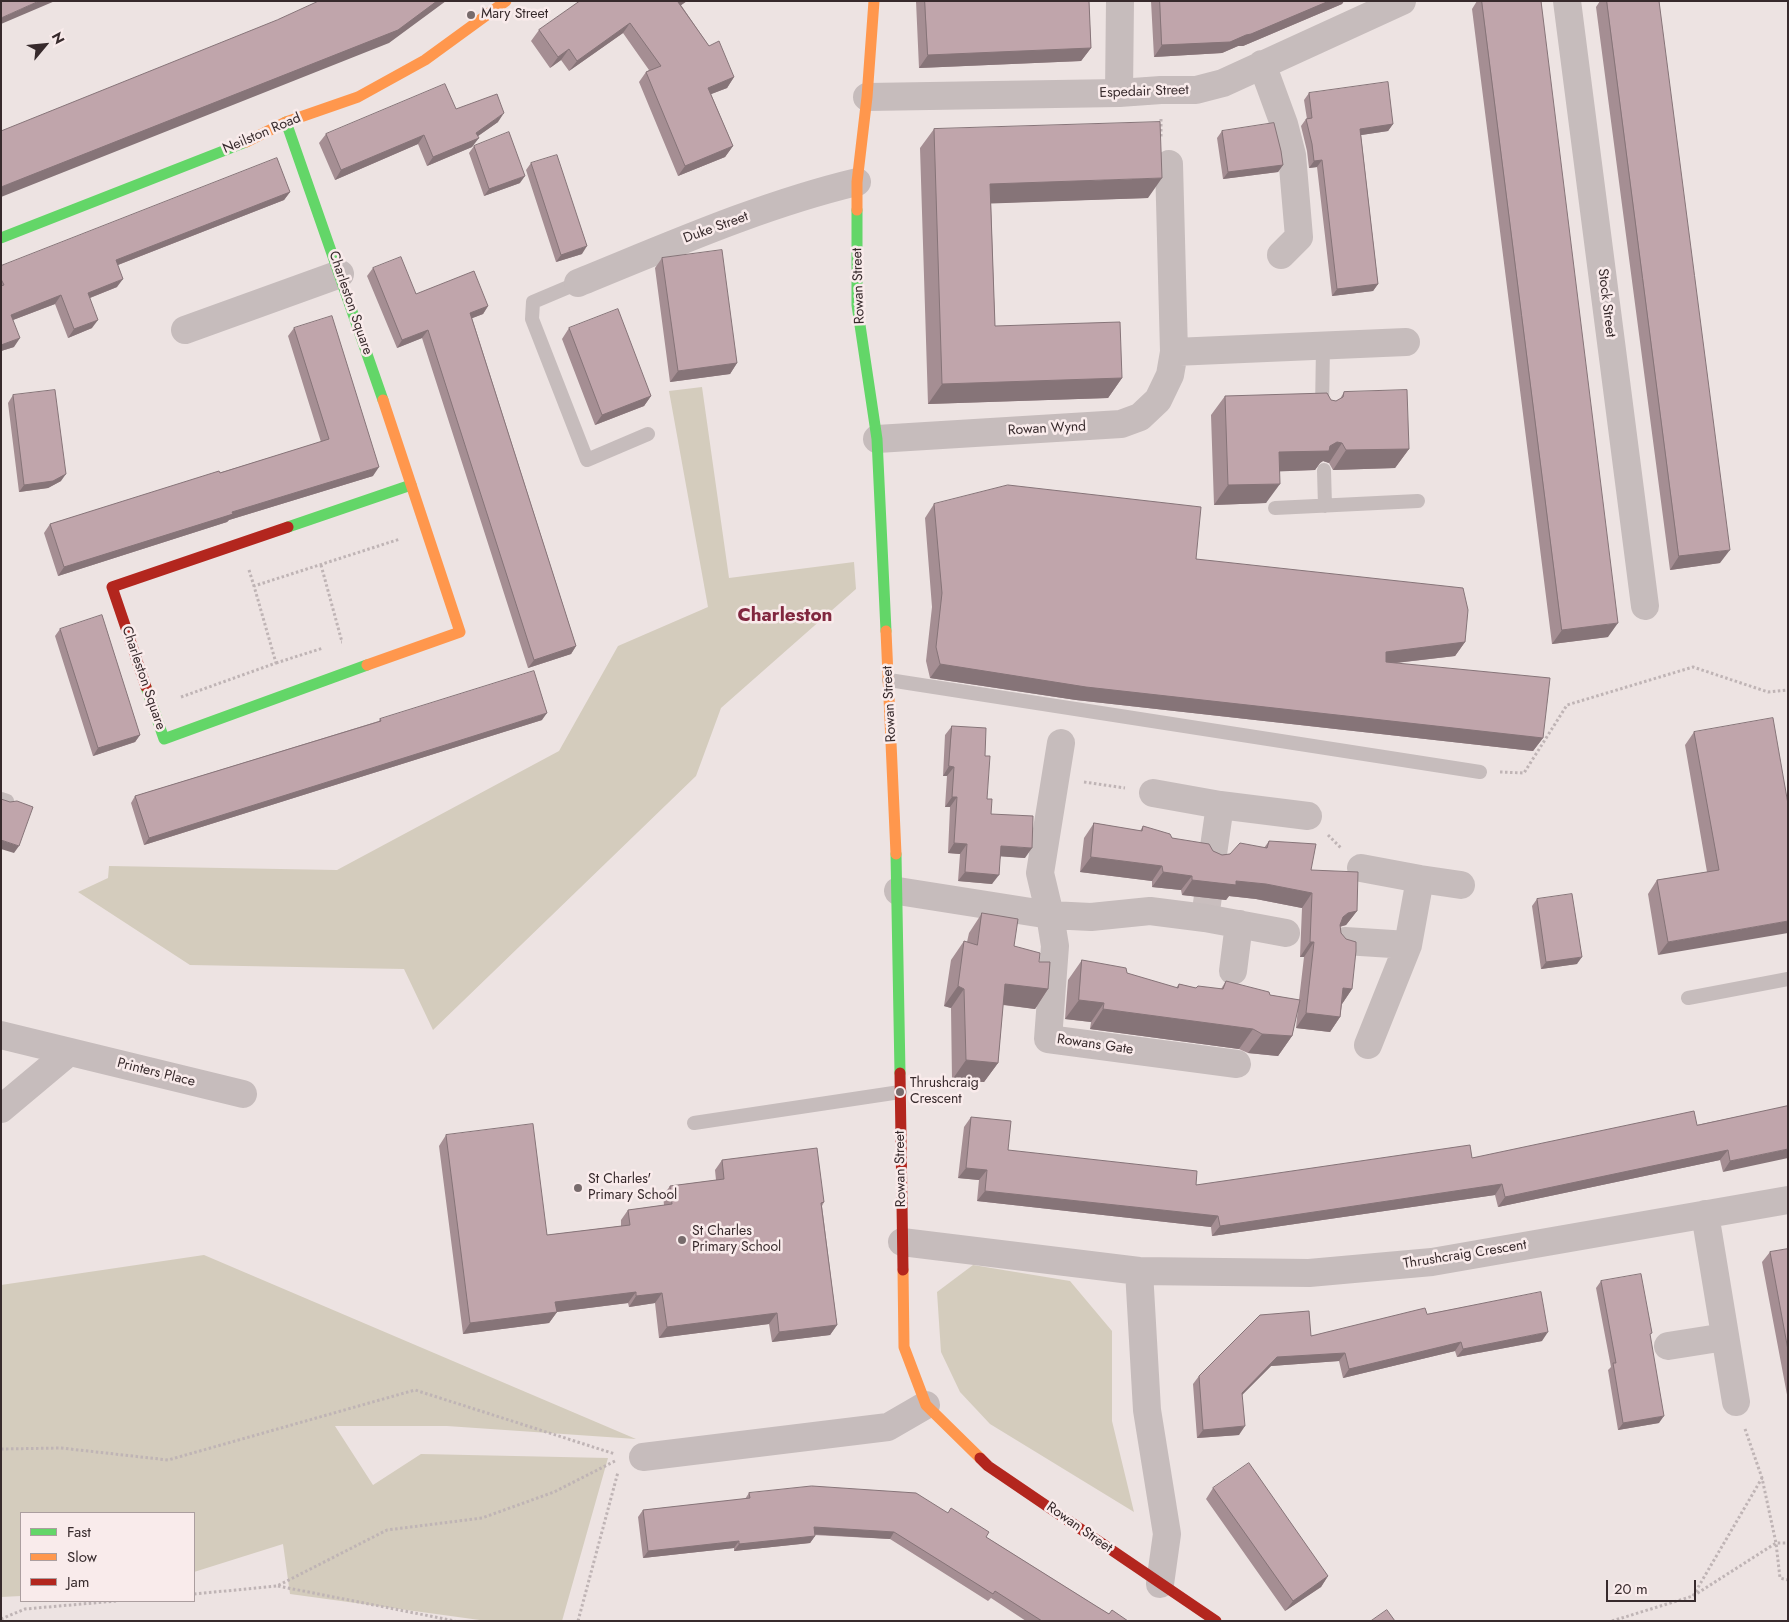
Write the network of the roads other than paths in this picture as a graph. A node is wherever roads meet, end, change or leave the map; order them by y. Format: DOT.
graph roads {
  1 [pos="506,1"];
  2 [pos="874,1"];
  3 [pos="1120,1"];
  4 [pos="1567,1"];
  5 [pos="1385,5"];
  6 [pos="1262,64"];
  7 [pos="1119,93"];
  8 [pos="867,97"];
  9 [pos="286,122"];
  10 [pos="1169,164"];
  11 [pos="857,182"];
  12 [pos="1,238"];
  13 [pos="1281,255"];
  14 [pos="340,274"];
  15 [pos="578,283"];
  16 [pos="185,330"];
  17 [pos="1406,342"];
  18 [pos="1323,346"];
  19 [pos="1174,352"];
  20 [pos="1322,412"];
  21 [pos="648,434"];
  22 [pos="877,439"];
  23 [pos="1324,470"];
  24 [pos="411,485"];
  25 [pos="1418,502"];
  26 [pos="1325,506"];
  27 [pos="1275,508"];
  28 [pos="1645,606"];
  29 [pos="889,680"];
  30 [pos="1061,743"];
  31 [pos="1480,772"];
  32 [pos="1153,793"];
  33 [pos="1220,805"];
  34 [pos="1308,816"];
  35 [pos="1213,854"];
  36 [pos="1361,868"];
  37 [pos="1420,879"];
  38 [pos="1461,885"];
  39 [pos="898,891"];
  40 [pos="1050,915"];
  41 [pos="1239,924"];
  42 [pos="1286,933"];
  43 [pos="1345,941"];
  44 [pos="1408,945"];
  45 [pos="1233,971"];
  46 [pos="1788,979"];
  47 [pos="1688,998"];
  48 [pos="1,1035"];
  49 [pos="1368,1045"];
  50 [pos="70,1052"];
  51 [pos="1237,1064"];
  52 [pos="900,1092"];
  53 [pos="243,1094"];
  54 [pos="1,1109"];
  55 [pos="694,1122"];
  56 [pos="1788,1200"];
  57 [pos="1705,1214"];
  58 [pos="902,1242"];
  59 [pos="1139,1272"];
  60 [pos="1725,1337"];
  61 [pos="1668,1346"];
  62 [pos="1736,1402"];
  63 [pos="926,1405"];
  64 [pos="633,1457"];
  65 [pos="1160,1584"];
  66 [pos="1216,1621"];
  1 -- 9 [label="street, Neilston Road"];
  2 -- 8 [label="street, Rowan Street"];
  3 -- 7 [label="street"];
  4 -- 28 [label="street, Stock Street"];
  5 -- 6 [label="street, Espedair Street"];
  6 -- 7 [label="street, Espedair Street"];
  6 -- 13 [label="street"];
  7 -- 8 [label="street, Espedair Street"];
  8 -- 11 [label="street, Rowan Street"];
  9 -- 12 [label="street, Neilston Road"];
  9 -- 14 [label="street, Charleston Square"];
  10 -- 19 [label="street, Rowan Wynd"];
  11 -- 15 [label="street, Duke Street"];
  11 -- 22 [label="street, Rowan Street"];
  14 -- 16 [label="street"];
  14 -- 24 [label="street, Charleston Square"];
  15 -- 21 [label="lane"];
  17 -- 18 [label="street"];
  18 -- 19 [label="street"];
  18 -- 20 [label="lane"];
  19 -- 22 [label="street, Rowan Wynd"];
  22 -- 29 [label="street, Rowan Street"];
  23 -- 26 [label="lane"];
  24 -- 24 [label="street, Charleston Square"];
  25 -- 26 [label="lane"];
  26 -- 27 [label="lane"];
  29 -- 31 [label="lane"];
  29 -- 39 [label="street, Rowan Street"];
  30 -- 40 [label="street, Rowans Gate"];
  32 -- 33 [label="street"];
  33 -- 34 [label="street"];
  33 -- 35 [label="street"];
  36 -- 37 [label="street"];
  37 -- 38 [label="street"];
  37 -- 44 [label="street"];
  39 -- 40 [label="street"];
  39 -- 52 [label="street, Rowan Street"];
  40 -- 41 [label="street"];
  40 -- 51 [label="street, Rowans Gate"];
  41 -- 42 [label="street"];
  41 -- 45 [label="street"];
  43 -- 44 [label="street"];
  44 -- 49 [label="street"];
  46 -- 47 [label="lane"];
  48 -- 50 [label="street, Printers Place"];
  50 -- 53 [label="street, Printers Place"];
  50 -- 54 [label="street"];
  52 -- 55 [label="lane"];
  52 -- 58 [label="street, Rowan Street"];
  56 -- 57 [label="street, Thrushcraig Crescent"];
  57 -- 59 [label="street, Thrushcraig Crescent"];
  57 -- 60 [label="street"];
  58 -- 59 [label="street, Thrushcraig Crescent"];
  58 -- 63 [label="street, Rowan Street"];
  59 -- 65 [label="street"];
  60 -- 61 [label="street"];
  60 -- 62 [label="street"];
  63 -- 64 [label="street"];
  63 -- 65 [label="street, Rowan Street"];
  65 -- 66 [label="street, Rowan Street"];
}
